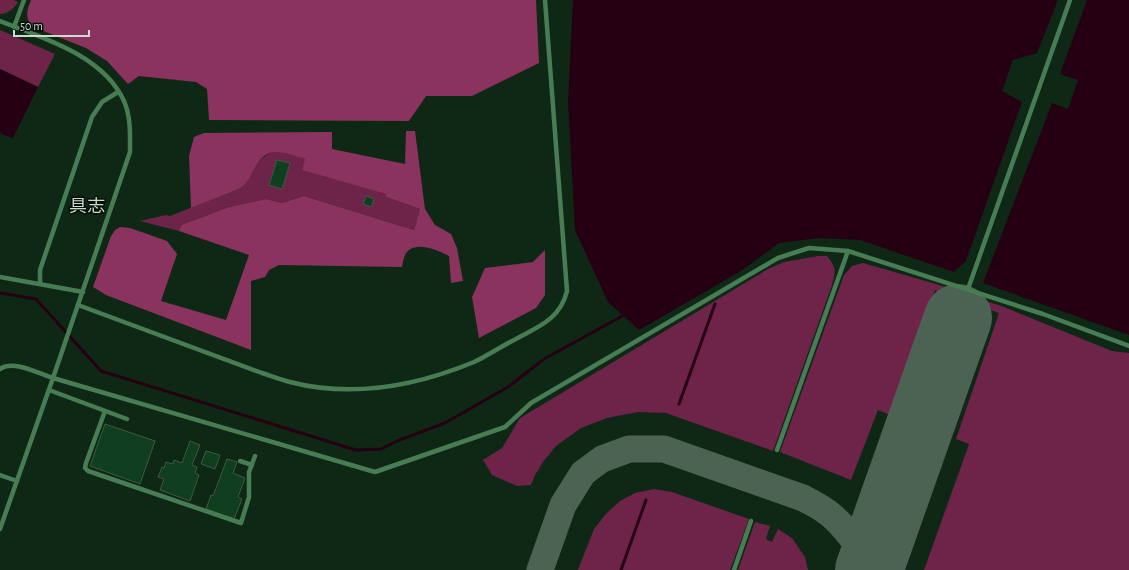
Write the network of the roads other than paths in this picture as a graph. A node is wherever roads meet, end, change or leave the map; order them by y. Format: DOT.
graph roads {
  1 [pos="24,0"];
  2 [pos="545,0"];
  3 [pos="1070,0"];
  4 [pos="0,21"];
  5 [pos="14,27"];
  6 [pos="118,92"];
  7 [pos="848,251"];
  8 [pos="0,277"];
  9 [pos="40,283"];
  10 [pos="968,289"];
  11 [pos="83,292"];
  12 [pos="78,305"];
  13 [pos="1129,346"];
  14 [pos="0,369"];
  15 [pos="53,378"];
  16 [pos="49,390"];
  17 [pos="105,411"];
  18 [pos="127,419"];
  19 [pos="777,450"];
  20 [pos="255,456"];
  21 [pos="240,461"];
  22 [pos="252,465"];
  23 [pos="0,475"];
  24 [pos="17,481"];
  25 [pos="751,521"];
  26 [pos="1,523"];
  27 [pos="0,529"];
  28 [pos="734,570"];
  1 -- 5 [label="lane"];
  2 -- 12 [label="lane"];
  3 -- 10 [label="lane"];
  4 -- 5 [label="lane"];
  5 -- 6 [label="lane"];
  6 -- 9 [label="lane"];
  6 -- 11 [label="lane"];
  7 -- 10 [label="lane"];
  7 -- 15 [label="lane"];
  7 -- 19 [label="lane"];
  8 -- 9 [label="lane"];
  9 -- 11 [label="lane"];
  10 -- 13 [label="lane"];
  11 -- 12 [label="lane"];
  12 -- 15 [label="lane"];
  14 -- 15 [label="lane"];
  15 -- 16 [label="lane"];
  16 -- 17 [label="lane"];
  16 -- 24 [label="lane"];
  17 -- 18 [label="lane"];
  17 -- 22 [label="lane"];
  20 -- 22 [label="lane"];
  21 -- 22 [label="lane"];
  23 -- 24 [label="lane"];
  24 -- 26 [label="lane"];
  25 -- 28 [label="lane"];
  26 -- 27 [label="lane"];
}
